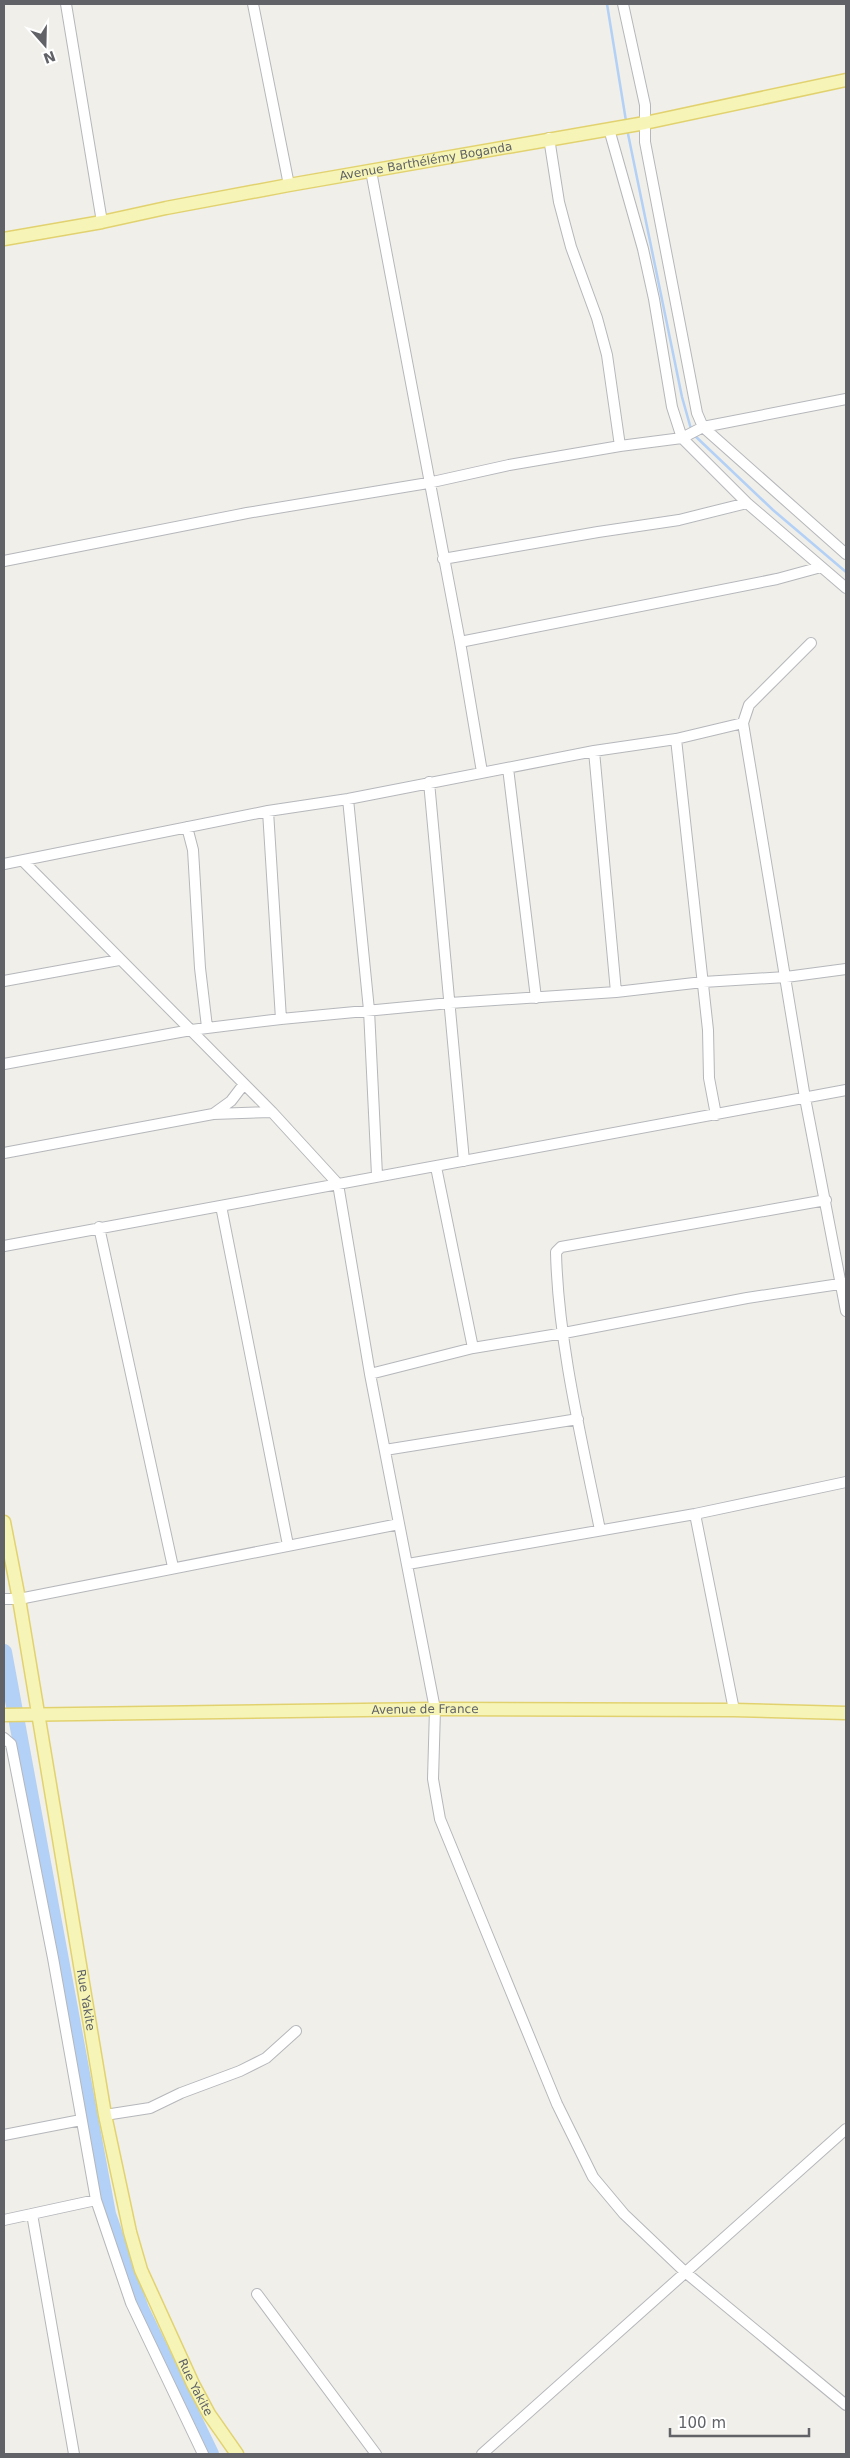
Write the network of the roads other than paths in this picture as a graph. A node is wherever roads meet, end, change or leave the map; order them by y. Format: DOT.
graph roads {
  1 [pos="66,4"];
  2 [pos="253,4"];
  3 [pos="623,4"];
  4 [pos="846,80"];
  5 [pos="640,124"];
  6 [pos="613,128"];
  7 [pos="549,138"];
  8 [pos="371,171"];
  9 [pos="289,185"];
  10 [pos="102,222"];
  11 [pos="4,239"];
  12 [pos="846,399"];
  13 [pos="703,427"];
  14 [pos="682,438"];
  15 [pos="620,446"];
  16 [pos="428,483"];
  17 [pos="747,504"];
  18 [pos="846,554"];
  19 [pos="444,559"];
  20 [pos="4,561"];
  21 [pos="821,567"];
  22 [pos="846,588"];
  23 [pos="460,642"];
  24 [pos="811,642"];
  25 [pos="743,723"];
  26 [pos="676,739"];
  27 [pos="594,751"];
  28 [pos="508,768"];
  29 [pos="482,772"];
  30 [pos="429,782"];
  31 [pos="348,799"];
  32 [pos="268,811"];
  33 [pos="187,827"];
  34 [pos="23,861"];
  35 [pos="4,864"];
  36 [pos="119,960"];
  37 [pos="846,968"];
  38 [pos="786,977"];
  39 [pos="4,981"];
  40 [pos="703,982"];
  41 [pos="616,992"];
  42 [pos="536,998"];
  43 [pos="450,1003"];
  44 [pos="368,1010"];
  45 [pos="281,1018"];
  46 [pos="206,1027"];
  47 [pos="191,1030"];
  48 [pos="4,1064"];
  49 [pos="244,1084"];
  50 [pos="846,1090"];
  51 [pos="805,1098"];
  52 [pos="272,1112"];
  53 [pos="213,1114"];
  54 [pos="716,1115"];
  55 [pos="4,1153"];
  56 [pos="464,1161"];
  57 [pos="436,1167"];
  58 [pos="377,1176"];
  59 [pos="338,1184"];
  60 [pos="826,1200"];
  61 [pos="221,1206"];
  62 [pos="99,1227"];
  63 [pos="4,1246"];
  64 [pos="844,1284"];
  65 [pos="846,1311"];
  66 [pos="564,1334"];
  67 [pos="473,1348"];
  68 [pos="370,1374"];
  69 [pos="578,1419"];
  70 [pos="385,1450"];
  71 [pos="846,1482"];
  72 [pos="695,1514"];
  73 [pos="4,1522"];
  74 [pos="399,1524"];
  75 [pos="600,1530"];
  76 [pos="288,1545"];
  77 [pos="408,1564"];
  78 [pos="173,1567"];
  79 [pos="12,1599"];
  80 [pos="435,1709"];
  81 [pos="734,1710"];
  82 [pos="846,1713"];
  83 [pos="5,1715"];
  84 [pos="32,1715"];
  85 [pos="4,1738"];
  86 [pos="296,2031"];
  87 [pos="105,2115"];
  88 [pos="81,2120"];
  89 [pos="846,2129"];
  90 [pos="4,2135"];
  91 [pos="96,2200"];
  92 [pos="32,2214"];
  93 [pos="4,2220"];
  94 [pos="685,2272"];
  95 [pos="257,2294"];
  96 [pos="846,2405"];
  97 [pos="200,2453"];
  98 [pos="74,2454"];
  99 [pos="237,2454"];
  100 [pos="376,2454"];
  101 [pos="482,2454"];
  1 -- 10 [label="street"];
  2 -- 9 [label="street"];
  3 -- 5 [label="street"];
  4 -- 5 [label="main road, Avenue Barthélémy Boganda"];
  5 -- 6 [label="main road, Avenue Barthélémy Boganda"];
  5 -- 13 [label="street"];
  6 -- 7 [label="main road, Avenue Barthélémy Boganda"];
  6 -- 14 [label="street"];
  7 -- 8 [label="main road, Avenue Barthélémy Boganda"];
  7 -- 15 [label="street"];
  8 -- 9 [label="main road, Avenue Barthélémy Boganda"];
  8 -- 16 [label="street"];
  9 -- 10 [label="main road, Avenue Barthélémy Boganda"];
  10 -- 11 [label="main road, Avenue Barthélémy Boganda"];
  12 -- 13 [label="street"];
  13 -- 14 [label="street"];
  13 -- 18 [label="street"];
  14 -- 15 [label="street"];
  14 -- 17 [label="street"];
  15 -- 16 [label="street"];
  16 -- 19 [label="street"];
  16 -- 20 [label="street"];
  17 -- 19 [label="street"];
  17 -- 21 [label="street"];
  19 -- 23 [label="street"];
  21 -- 22 [label="street"];
  21 -- 23 [label="street"];
  23 -- 29 [label="street"];
  24 -- 25 [label="street"];
  25 -- 26 [label="street"];
  25 -- 38 [label="street"];
  26 -- 27 [label="street"];
  26 -- 40 [label="street"];
  27 -- 28 [label="street"];
  27 -- 41 [label="street"];
  28 -- 29 [label="street"];
  28 -- 42 [label="street"];
  29 -- 30 [label="street"];
  30 -- 31 [label="street"];
  30 -- 43 [label="street"];
  31 -- 32 [label="street"];
  31 -- 44 [label="street"];
  32 -- 33 [label="street"];
  32 -- 45 [label="street"];
  33 -- 34 [label="street"];
  33 -- 46 [label="street"];
  34 -- 35 [label="street"];
  34 -- 36 [label="street"];
  36 -- 39 [label="street"];
  36 -- 47 [label="street"];
  37 -- 38 [label="street"];
  38 -- 40 [label="street"];
  38 -- 51 [label="street"];
  40 -- 41 [label="street"];
  40 -- 54 [label="street"];
  41 -- 42 [label="street"];
  42 -- 43 [label="street"];
  43 -- 44 [label="street"];
  43 -- 56 [label="street"];
  44 -- 45 [label="street"];
  44 -- 58 [label="street"];
  45 -- 46 [label="street"];
  46 -- 47 [label="street"];
  47 -- 48 [label="street"];
  47 -- 49 [label="street"];
  49 -- 52 [label="street"];
  49 -- 53 [label="street"];
  50 -- 51 [label="street"];
  51 -- 54 [label="street"];
  51 -- 60 [label="street"];
  52 -- 53 [label="street"];
  52 -- 59 [label="street"];
  53 -- 55 [label="street"];
  54 -- 56 [label="street"];
  56 -- 57 [label="street"];
  57 -- 58 [label="street"];
  57 -- 67 [label="street"];
  58 -- 59 [label="street"];
  59 -- 61 [label="street"];
  59 -- 68 [label="street"];
  60 -- 64 [label="street"];
  60 -- 66 [label="street"];
  61 -- 62 [label="street"];
  61 -- 76 [label="street"];
  62 -- 63 [label="street"];
  62 -- 78 [label="street"];
  64 -- 65 [label="street"];
  64 -- 66 [label="street"];
  66 -- 67 [label="street"];
  66 -- 69 [label="street"];
  67 -- 68 [label="street"];
  68 -- 70 [label="street"];
  69 -- 70 [label="street"];
  69 -- 75 [label="street"];
  70 -- 74 [label="street"];
  71 -- 72 [label="street"];
  72 -- 75 [label="street"];
  72 -- 81 [label="street"];
  73 -- 79 [label="main road, Rue Yakite"];
  74 -- 76 [label="street"];
  74 -- 77 [label="street"];
  75 -- 77 [label="street"];
  76 -- 78 [label="street"];
  77 -- 80 [label="street"];
  78 -- 79 [label="street"];
  79 -- 84 [label="main road, Rue Yakite"];
  80 -- 81 [label="main road, Avenue de France"];
  80 -- 84 [label="main road, Avenue de France"];
  80 -- 94 [label="street"];
  81 -- 82 [label="main road, Avenue de France"];
  83 -- 84 [label="main road, Avenue de France"];
  84 -- 87 [label="main road, Rue Yakite"];
  85 -- 88 [label="street"];
  86 -- 87 [label="street"];
  87 -- 99 [label="main road, Rue Yakite"];
  88 -- 90 [label="street"];
  88 -- 91 [label="street"];
  89 -- 94 [label="street"];
  91 -- 92 [label="street"];
  91 -- 97 [label="street"];
  92 -- 93 [label="street"];
  92 -- 98 [label="street"];
  94 -- 96 [label="street"];
  94 -- 101 [label="street"];
  95 -- 100 [label="street"];
}
